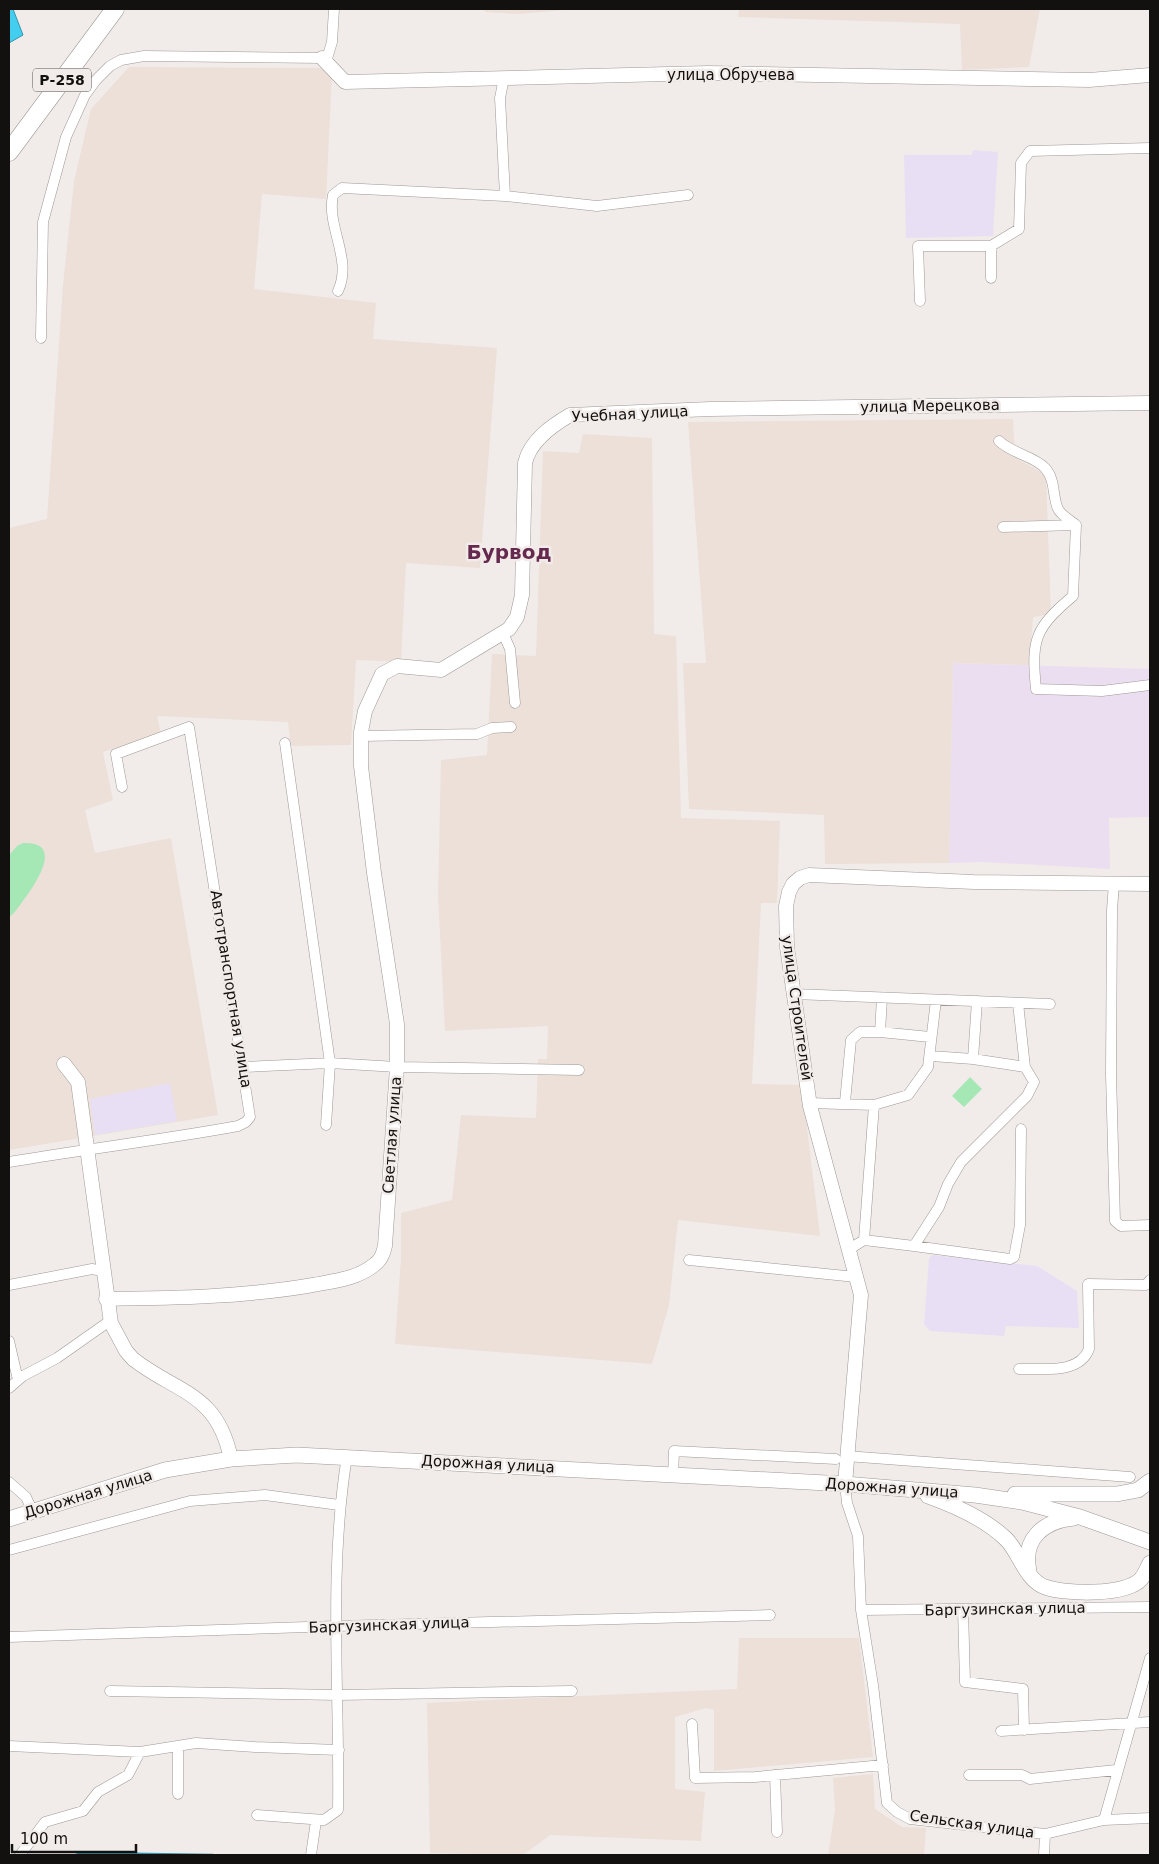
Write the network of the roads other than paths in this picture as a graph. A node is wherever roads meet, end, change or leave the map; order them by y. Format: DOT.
graph roads {
  1 [pos="115,9"];
  2 [pos="334,9"];
  3 [pos="324,60"];
  4 [pos="1150,75"];
  5 [pos="504,78"];
  6 [pos="1150,148"];
  7 [pos="9,152"];
  8 [pos="688,195"];
  9 [pos="506,196"];
  10 [pos="991,246"];
  11 [pos="991,278"];
  12 [pos="338,291"];
  13 [pos="920,301"];
  14 [pos="41,338"];
  15 [pos="1150,403"];
  16 [pos="710,409"];
  17 [pos="999,441"];
  18 [pos="1076,525"];
  19 [pos="1003,527"];
  20 [pos="503,633"];
  21 [pos="1150,684"];
  22 [pos="515,703"];
  23 [pos="511,727"];
  24 [pos="361,734"];
  25 [pos="285,742"];
  26 [pos="122,787"];
  27 [pos="1114,883"];
  28 [pos="1150,884"];
  29 [pos="794,994"];
  30 [pos="882,998"];
  31 [pos="936,1000"];
  32 [pos="977,1001"];
  33 [pos="1018,1003"];
  34 [pos="1050,1004"];
  35 [pos="880,1032"];
  36 [pos="930,1037"];
  37 [pos="931,1056"];
  38 [pos="973,1059"];
  39 [pos="330,1063"];
  40 [pos="64,1064"];
  41 [pos="244,1067"];
  42 [pos="397,1067"];
  43 [pos="1024,1067"];
  44 [pos="579,1070"];
  45 [pos="845,1102"];
  46 [pos="809,1103"];
  47 [pos="874,1105"];
  48 [pos="326,1125"];
  49 [pos="1021,1129"];
  50 [pos="86,1148"];
  51 [pos="9,1162"];
  52 [pos="1150,1225"];
  53 [pos="864,1240"];
  54 [pos="914,1246"];
  55 [pos="848,1250"];
  56 [pos="689,1260"];
  57 [pos="102,1271"];
  58 [pos="856,1277"];
  59 [pos="1150,1280"];
  60 [pos="9,1286"];
  61 [pos="106,1299"];
  62 [pos="110,1320"];
  63 [pos="9,1341"];
  64 [pos="1019,1369"];
  65 [pos="18,1380"];
  66 [pos="9,1388"];
  67 [pos="347,1456"];
  68 [pos="841,1458"];
  69 [pos="231,1459"];
  70 [pos="673,1476"];
  71 [pos="1130,1477"];
  72 [pos="1150,1481"];
  73 [pos="9,1482"];
  74 [pos="845,1484"];
  75 [pos="906,1488"];
  76 [pos="1015,1494"];
  77 [pos="975,1495"];
  78 [pos="339,1505"];
  79 [pos="32,1510"];
  80 [pos="1080,1517"];
  81 [pos="9,1519"];
  82 [pos="1150,1533"];
  83 [pos="1150,1542"];
  84 [pos="9,1550"];
  85 [pos="1150,1563"];
  86 [pos="1029,1573"];
  87 [pos="1150,1607"];
  88 [pos="963,1609"];
  89 [pos="860,1610"];
  90 [pos="770,1615"];
  91 [pos="337,1626"];
  92 [pos="9,1637"];
  93 [pos="1150,1658"];
  94 [pos="110,1691"];
  95 [pos="572,1691"];
  96 [pos="338,1695"];
  97 [pos="1150,1722"];
  98 [pos="1131,1723"];
  99 [pos="692,1724"];
  100 [pos="1024,1730"];
  101 [pos="1001,1731"];
  102 [pos="9,1746"];
  103 [pos="178,1746"];
  104 [pos="339,1750"];
  105 [pos="140,1752"];
  106 [pos="883,1765"];
  107 [pos="1116,1770"];
  108 [pos="969,1774"];
  109 [pos="775,1775"];
  110 [pos="178,1794"];
  111 [pos="257,1815"];
  112 [pos="1150,1818"];
  113 [pos="1104,1820"];
  114 [pos="316,1821"];
  115 [pos="777,1832"];
  116 [pos="1044,1834"];
  117 [pos="20,1855"];
  118 [pos="311,1855"];
  119 [pos="1044,1855"];
  1 -- 7 [label="highway, Р-258"];
  2 -- 3 [label="street"];
  3 -- 5 [label="street, улица Обручева"];
  3 -- 14 [label="street"];
  4 -- 5 [label="street, улица Обручева"];
  5 -- 9 [label="street"];
  6 -- 10 [label="street"];
  8 -- 9 [label="street"];
  9 -- 12 [label="street"];
  10 -- 11 [label="street"];
  10 -- 13 [label="street"];
  15 -- 16 [label="street, улица Мерецкова"];
  16 -- 20 [label="street, Учебная улица"];
  17 -- 18 [label="street"];
  18 -- 19 [label="street"];
  18 -- 21 [label="street"];
  20 -- 22 [label="street"];
  20 -- 24 [label="street, Учебная улица"];
  23 -- 24 [label="street"];
  24 -- 42 [label="street, Светлая улица"];
  25 -- 39 [label="street"];
  26 -- 41 [label="street, Автотранспортная улица"];
  27 -- 28 [label="street, улица Строителей"];
  27 -- 29 [label="street, улица Строителей"];
  27 -- 52 [label="street"];
  29 -- 30 [label="street"];
  29 -- 46 [label="street, улица Строителей"];
  30 -- 31 [label="street"];
  30 -- 35 [label="street"];
  31 -- 32 [label="street"];
  31 -- 36 [label="street"];
  32 -- 33 [label="street"];
  32 -- 38 [label="street"];
  33 -- 34 [label="street"];
  33 -- 43 [label="street"];
  35 -- 36 [label="street"];
  35 -- 45 [label="street"];
  36 -- 37 [label="street"];
  37 -- 38 [label="street"];
  37 -- 47 [label="street"];
  38 -- 43 [label="street"];
  39 -- 41 [label="street"];
  39 -- 42 [label="street"];
  39 -- 48 [label="street"];
  40 -- 50 [label="street"];
  41 -- 50 [label="street, Автотранспортная улица"];
  42 -- 44 [label="street"];
  42 -- 61 [label="street, Светлая улица"];
  43 -- 54 [label="street"];
  45 -- 46 [label="street"];
  45 -- 47 [label="street"];
  46 -- 55 [label="street, улица Строителей"];
  47 -- 53 [label="street"];
  49 -- 54 [label="street"];
  50 -- 51 [label="street, Автотранспортная улица"];
  50 -- 57 [label="street"];
  53 -- 54 [label="street"];
  53 -- 55 [label="street"];
  55 -- 58 [label="street, улица Строителей"];
  56 -- 58 [label="street"];
  57 -- 60 [label="street"];
  57 -- 61 [label="street"];
  58 -- 68 [label="street, улица Строителей"];
  59 -- 64 [label="street"];
  61 -- 62 [label="street"];
  62 -- 65 [label="street"];
  62 -- 69 [label="street"];
  63 -- 65 [label="street"];
  65 -- 66 [label="street"];
  67 -- 69 [label="main road, Дорожная улица"];
  67 -- 70 [label="main road, Дорожная улица"];
  67 -- 78 [label="street"];
  68 -- 70 [label="street"];
  68 -- 71 [label="street"];
  68 -- 74 [label="street, улица Строителей"];
  69 -- 79 [label="main road, Дорожная улица"];
  70 -- 74 [label="main road, Дорожная улица"];
  72 -- 76 [label="main road"];
  73 -- 79 [label="street"];
  74 -- 75 [label="main road, Дорожная улица"];
  74 -- 89 [label="street"];
  75 -- 77 [label="main road, Дорожная улица"];
  75 -- 86 [label="main road"];
  76 -- 77 [label="main road, Дорожная улица"];
  76 -- 82 [label="main road, Дорожная улица"];
  77 -- 80 [label="main road, Дорожная улица"];
  78 -- 84 [label="street"];
  78 -- 91 [label="street"];
  79 -- 81 [label="main road, Дорожная улица"];
  80 -- 83 [label="main road, Дорожная улица"];
  80 -- 86 [label="main road"];
  85 -- 86 [label="main road"];
  87 -- 88 [label="street, Баргузинская улица"];
  88 -- 89 [label="street, Баргузинская улица"];
  88 -- 100 [label="street"];
  89 -- 106 [label="street"];
  90 -- 91 [label="street, Баргузинская улица"];
  91 -- 92 [label="street, Баргузинская улица"];
  91 -- 96 [label="street"];
  93 -- 98 [label="street"];
  94 -- 96 [label="street"];
  95 -- 96 [label="street"];
  96 -- 104 [label="street"];
  97 -- 98 [label="street"];
  98 -- 100 [label="street"];
  98 -- 107 [label="street"];
  99 -- 109 [label="street"];
  100 -- 101 [label="street"];
  102 -- 105 [label="street"];
  103 -- 104 [label="street"];
  103 -- 105 [label="street"];
  103 -- 110 [label="street"];
  104 -- 114 [label="street"];
  105 -- 117 [label="street"];
  106 -- 109 [label="street"];
  106 -- 116 [label="street, Сельская улица"];
  107 -- 108 [label="street"];
  107 -- 113 [label="street"];
  109 -- 115 [label="street"];
  111 -- 114 [label="street"];
  112 -- 113 [label="street, Сельская улица"];
  113 -- 116 [label="street, Сельская улица"];
  114 -- 118 [label="street"];
  116 -- 119 [label="street"];
}
